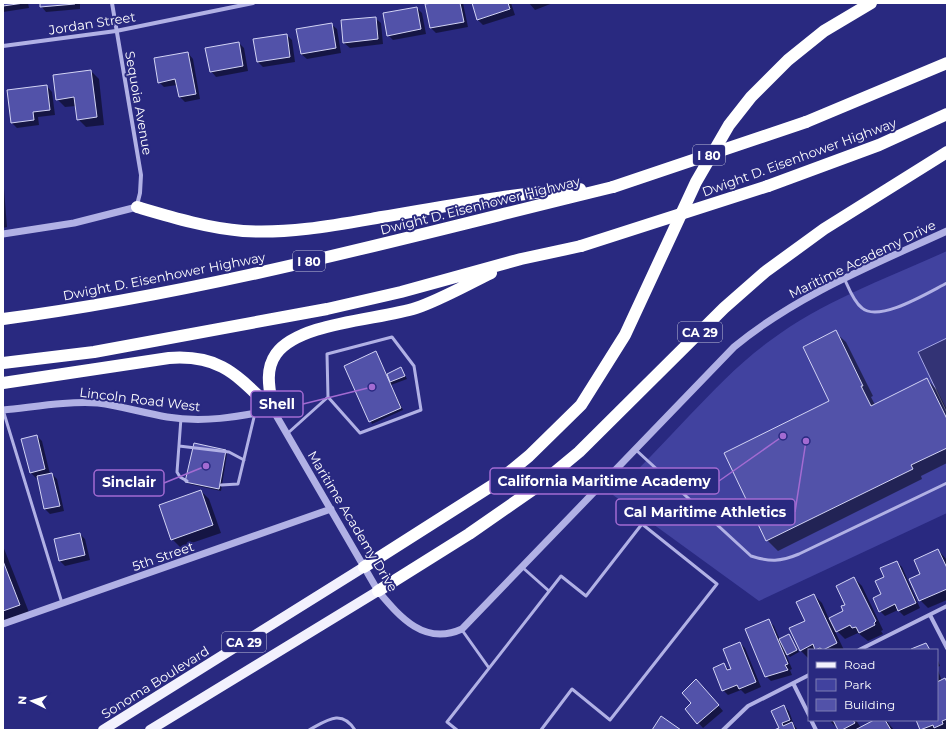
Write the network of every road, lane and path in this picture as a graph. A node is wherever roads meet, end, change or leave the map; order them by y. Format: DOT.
graph roads {
  1 [pos="112,3"];
  2 [pos="253,3"];
  3 [pos="871,3"];
  4 [pos="116,30"];
  5 [pos="3,46"];
  6 [pos="947,63"];
  7 [pos="947,114"];
  8 [pos="947,152"];
  9 [pos="613,187"];
  10 [pos="137,207"];
  11 [pos="947,231"];
  12 [pos="3,234"];
  13 [pos="521,258"];
  14 [pos="844,278"];
  15 [pos="947,283"];
  16 [pos="3,318"];
  17 [pos="3,363"];
  18 [pos="3,383"];
  19 [pos="328,397"];
  20 [pos="3,410"];
  21 [pos="273,410"];
  22 [pos="256,413"];
  23 [pos="182,418"];
  24 [pos="287,434"];
  25 [pos="179,446"];
  26 [pos="634,449"];
  27 [pos="244,460"];
  28 [pos="186,481"];
  29 [pos="947,483"];
  30 [pos="221,486"];
  31 [pos="331,509"];
  32 [pos="364,567"];
  33 [pos="522,567"];
  34 [pos="378,591"];
  35 [pos="549,591"];
  36 [pos="62,604"];
  37 [pos="947,606"];
  38 [pos="930,615"];
  39 [pos="3,624"];
  40 [pos="462,629"];
  41 [pos="947,648"];
  42 [pos="861,649"];
  43 [pos="489,668"];
  44 [pos="808,676"];
  45 [pos="793,683"];
  46 [pos="808,713"];
  47 [pos="812,721"];
  48 [pos="103,730"];
  49 [pos="150,730"];
  50 [pos="309,730"];
  51 [pos="355,730"];
  52 [pos="457,730"];
  53 [pos="541,730"];
  54 [pos="723,730"];
  55 [pos="816,730"];
  1 -- 4 [label="street, Sequoia Avenue"];
  2 -- 4 [label="street, Jordan Street"];
  3 -- 32 [label="highway, CA 29"];
  4 -- 5 [label="street, Jordan Street"];
  4 -- 10 [label="street, Sequoia Avenue"];
  6 -- 9 [label="highway, Dwight D. Eisenhower Highway / I 80, bridge"];
  7 -- 13 [label="highway, Dwight D. Eisenhower Highway, bridge"];
  8 -- 34 [label="highway, CA 29"];
  9 -- 10 [label="highway"];
  9 -- 16 [label="highway, Dwight D. Eisenhower Highway / I 80"];
  10 -- 12 [label="street"];
  11 -- 14 [label="street, Maritime Academy Drive"];
  13 -- 17 [label="highway, Dwight D. Eisenhower Highway"];
  13 -- 21 [label="highway"];
  14 -- 15 [label="lane"];
  14 -- 26 [label="street, Maritime Academy Drive"];
  18 -- 21 [label="highway"];
  19 -- 19 [label="lane"];
  19 -- 24 [label="lane"];
  20 -- 23 [label="street, Lincoln Road West"];
  20 -- 36 [label="lane"];
  21 -- 22 [label="street, Lincoln Road West"];
  21 -- 24 [label="street, Maritime Academy Drive"];
  22 -- 23 [label="street, Lincoln Road West"];
  22 -- 27 [label="lane"];
  23 -- 25 [label="lane"];
  24 -- 31 [label="street, Maritime Academy Drive"];
  25 -- 27 [label="lane"];
  25 -- 28 [label="lane"];
  26 -- 29 [label="lane"];
  26 -- 33 [label="street, Maritime Academy Drive"];
  27 -- 30 [label="lane"];
  31 -- 32 [label="street, Maritime Academy Drive"];
  31 -- 36 [label="street, 5th Street"];
  32 -- 34 [label="street, Maritime Academy Drive"];
  32 -- 48 [label="main road, Sonoma Boulevard / CA 29"];
  33 -- 35 [label="lane"];
  33 -- 40 [label="street, Maritime Academy Drive"];
  34 -- 40 [label="street, Maritime Academy Drive"];
  34 -- 49 [label="main road, CA 29"];
  35 -- 43 [label="lane"];
  35 -- 53 [label="lane"];
  36 -- 39 [label="street, 5th Street"];
  37 -- 38 [label="street"];
  38 -- 41 [label="street"];
  38 -- 42 [label="street"];
  40 -- 43 [label="lane"];
  43 -- 52 [label="lane"];
  44 -- 45 [label="street"];
  45 -- 46 [label="street"];
  45 -- 54 [label="street"];
  47 -- 55 [label="street"];
  50 -- 51 [label="lane"];
}
